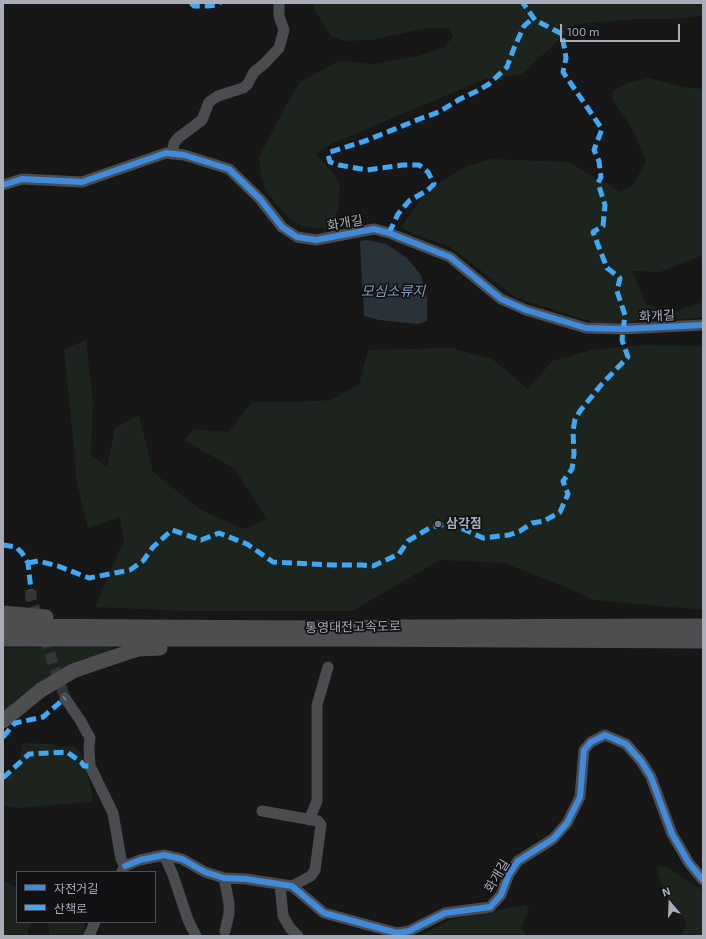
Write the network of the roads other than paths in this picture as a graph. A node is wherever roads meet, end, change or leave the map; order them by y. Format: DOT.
graph roads {
  1 [pos="279,3"];
  2 [pos="169,154"];
  3 [pos="3,185"];
  4 [pos="703,325"];
  5 [pos="3,613"];
  6 [pos="3,626"];
  7 [pos="133,626"];
  8 [pos="703,626"];
  9 [pos="3,639"];
  10 [pos="342,639"];
  11 [pos="703,641"];
  12 [pos="328,667"];
  13 [pos="65,698"];
  14 [pos="3,721"];
  15 [pos="262,811"];
  16 [pos="309,820"];
  17 [pos="164,855"];
  18 [pos="124,869"];
  19 [pos="224,878"];
  20 [pos="703,880"];
  21 [pos="280,884"];
  22 [pos="292,886"];
  23 [pos="95,923"];
  24 [pos="225,931"];
  25 [pos="397,935"];
  26 [pos="90,936"];
  27 [pos="196,936"];
  28 [pos="298,936"];
  1 -- 2 [label="street"];
  2 -- 3 [label="street, 화개길"];
  2 -- 4 [label="street, 화개길"];
  5 -- 7 [label="highway"];
  6 -- 7 [label="highway, 통영대전고속도로"];
  7 -- 8 [label="highway, 통영대전고속도로"];
  9 -- 10 [label="highway, 통영대전고속도로"];
  10 -- 11 [label="highway, 통영대전고속도로"];
  10 -- 14 [label="highway"];
  12 -- 16 [label="street"];
  13 -- 18 [label="street"];
  15 -- 16 [label="street"];
  16 -- 22 [label="street"];
  17 -- 18 [label="street"];
  17 -- 19 [label="street"];
  17 -- 27 [label="street"];
  19 -- 21 [label="street"];
  19 -- 24 [label="street"];
  20 -- 25 [label="street, 화개길"];
  21 -- 22 [label="street"];
  21 -- 28 [label="street"];
  22 -- 25 [label="street, 화개길"];
  23 -- 26 [label="street"];
}
